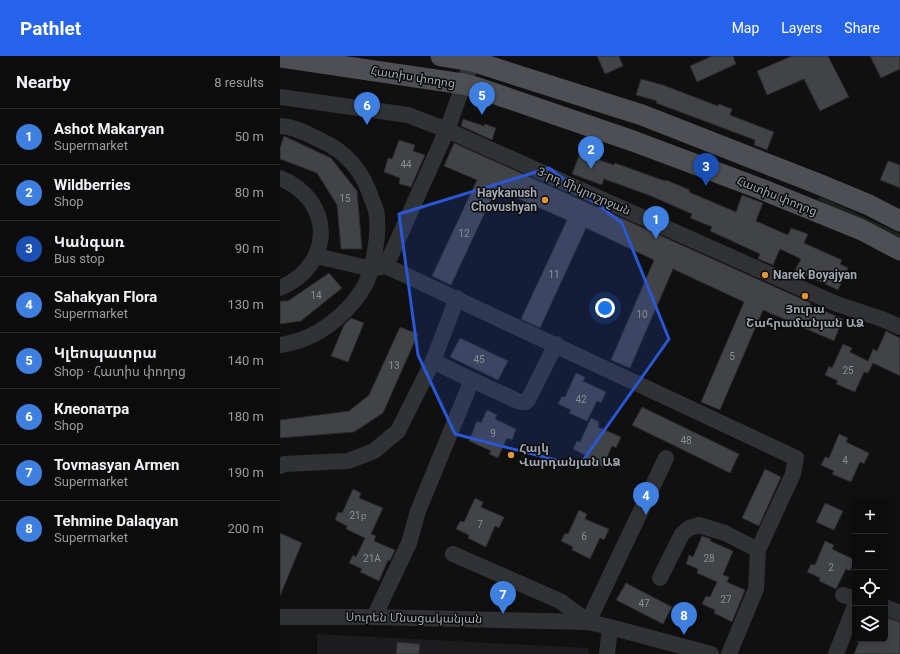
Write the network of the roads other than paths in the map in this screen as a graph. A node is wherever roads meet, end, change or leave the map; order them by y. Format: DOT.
graph roads {
  1 [pos="280,56"];
  2 [pos="441,56"];
  3 [pos="472,61"];
  4 [pos="464,84"];
  5 [pos="280,97"];
  6 [pos="280,126"];
  7 [pos="448,130"];
  8 [pos="280,178"];
  9 [pos="900,221"];
  10 [pos="900,250"];
  11 [pos="316,256"];
  12 [pos="379,267"];
  13 [pos="280,288"];
  14 [pos="457,298"];
  15 [pos="900,327"];
  16 [pos="556,344"];
  17 [pos="280,345"];
  18 [pos="433,361"];
  19 [pos="472,380"];
  20 [pos="666,458"];
  21 [pos="280,466"];
  22 [pos="758,550"];
  23 [pos="453,554"];
  24 [pos="660,578"];
  25 [pos="888,608"];
  26 [pos="900,613"];
  27 [pos="852,614"];
  28 [pos="280,617"];
  29 [pos="374,617"];
  30 [pos="588,622"];
  31 [pos="610,627"];
  32 [pos="607,654"];
  33 [pos="711,654"];
  34 [pos="729,654"];
  35 [pos="836,654"];
  1 -- 4 [label="main road, Հատիս փողոց"];
  2 -- 3 [label="main road, Հատիս փողոց"];
  3 -- 4 [label="street"];
  3 -- 9 [label="main road, Հատիս փողոց"];
  4 -- 7 [label="street"];
  4 -- 10 [label="main road, Հատիս փողոց"];
  5 -- 7 [label="street, 3-րդ միկրոշրջան"];
  6 -- 12 [label="street"];
  7 -- 12 [label="street"];
  7 -- 15 [label="street, 3-րդ միկրոշրջան"];
  8 -- 11 [label="street"];
  11 -- 12 [label="street"];
  11 -- 13 [label="street"];
  12 -- 14 [label="street"];
  12 -- 17 [label="street"];
  14 -- 16 [label="street"];
  14 -- 18 [label="street"];
  16 -- 19 [label="street"];
  16 -- 22 [label="street"];
  18 -- 19 [label="street"];
  18 -- 21 [label="street"];
  19 -- 29 [label="street"];
  20 -- 30 [label="street"];
  22 -- 24 [label="street"];
  22 -- 34 [label="street"];
  23 -- 30 [label="street"];
  25 -- 26 [label="street"];
  27 -- 35 [label="street"];
  28 -- 29 [label="street, Սուրեն Մնացականյան"];
  29 -- 30 [label="street, Սուրեն Մնացականյան"];
  30 -- 31 [label="street, Սուրեն Մնացականյան"];
  31 -- 32 [label="street"];
  31 -- 33 [label="street, Սուրեն Մնացականյան"];
}
